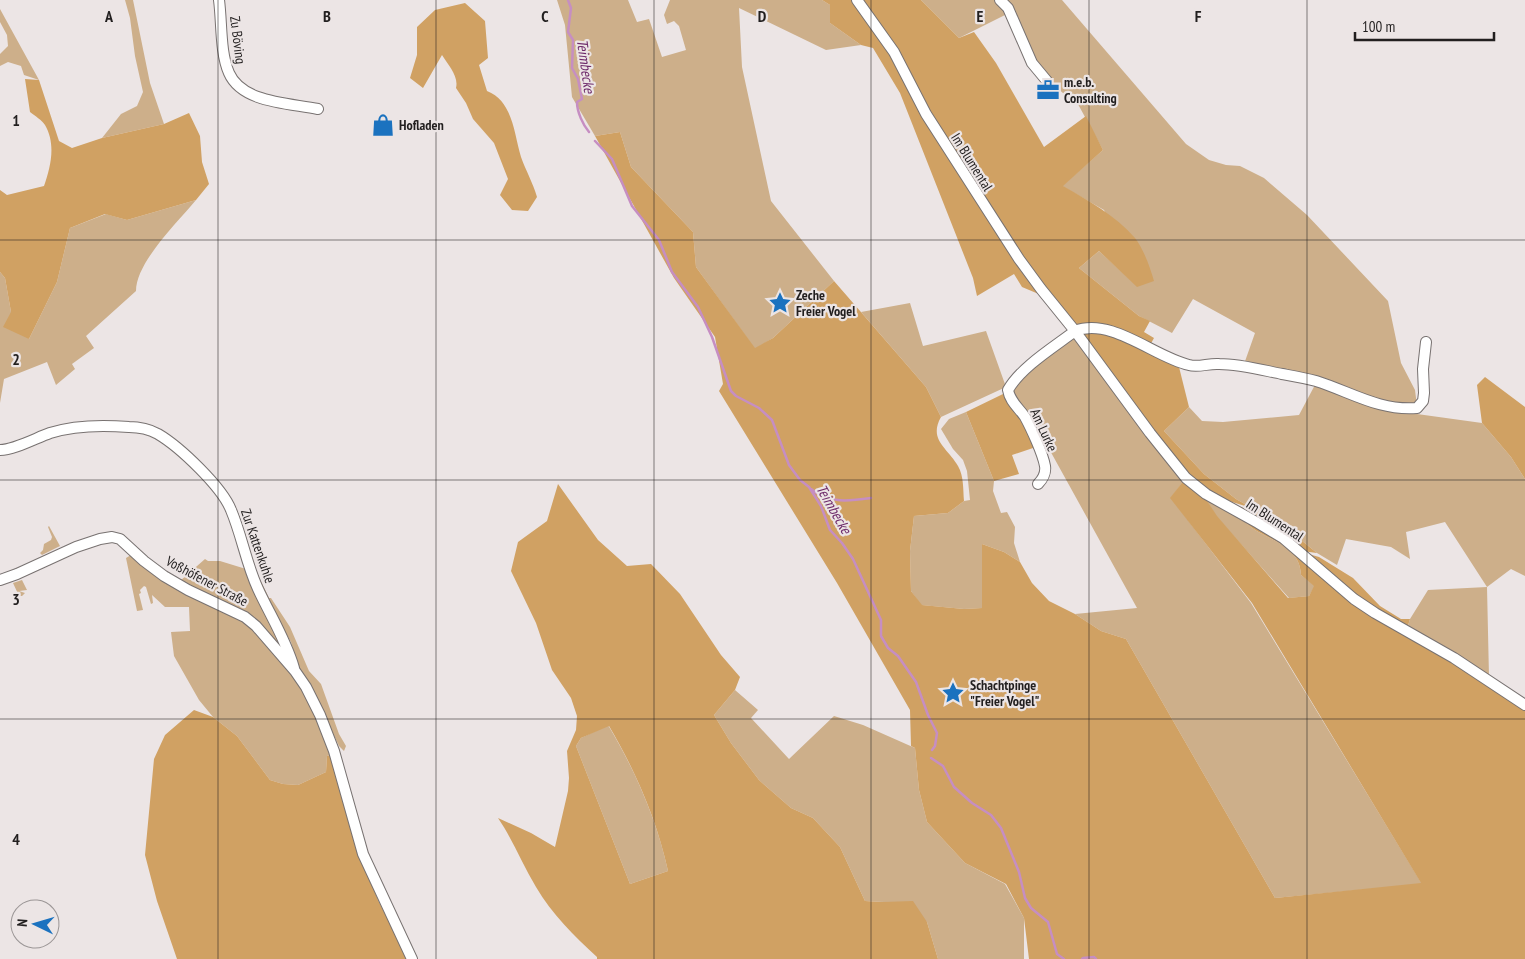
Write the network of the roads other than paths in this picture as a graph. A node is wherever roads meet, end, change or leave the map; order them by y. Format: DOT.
graph roads {
  1 [pos="220,0"];
  2 [pos="857,0"];
  3 [pos="1000,0"];
  4 [pos="1047,81"];
  5 [pos="318,109"];
  6 [pos="1075,331"];
  7 [pos="1426,342"];
  8 [pos="0,450"];
  9 [pos="1038,484"];
  10 [pos="0,580"];
  11 [pos="295,671"];
  12 [pos="1525,705"];
  13 [pos="412,959"];
  1 -- 5 [label="street, Zu Böving"];
  2 -- 6 [label="street, Im Blumental"];
  3 -- 4 [label="street"];
  6 -- 7 [label="street"];
  6 -- 9 [label="street, Am Lurke"];
  6 -- 12 [label="street, Im Blumental"];
  8 -- 11 [label="street, Zur Kattenkuhle"];
  10 -- 11 [label="street, Voßhöfener Straße"];
  11 -- 13 [label="street, Voßhöfener Straße"];
}
